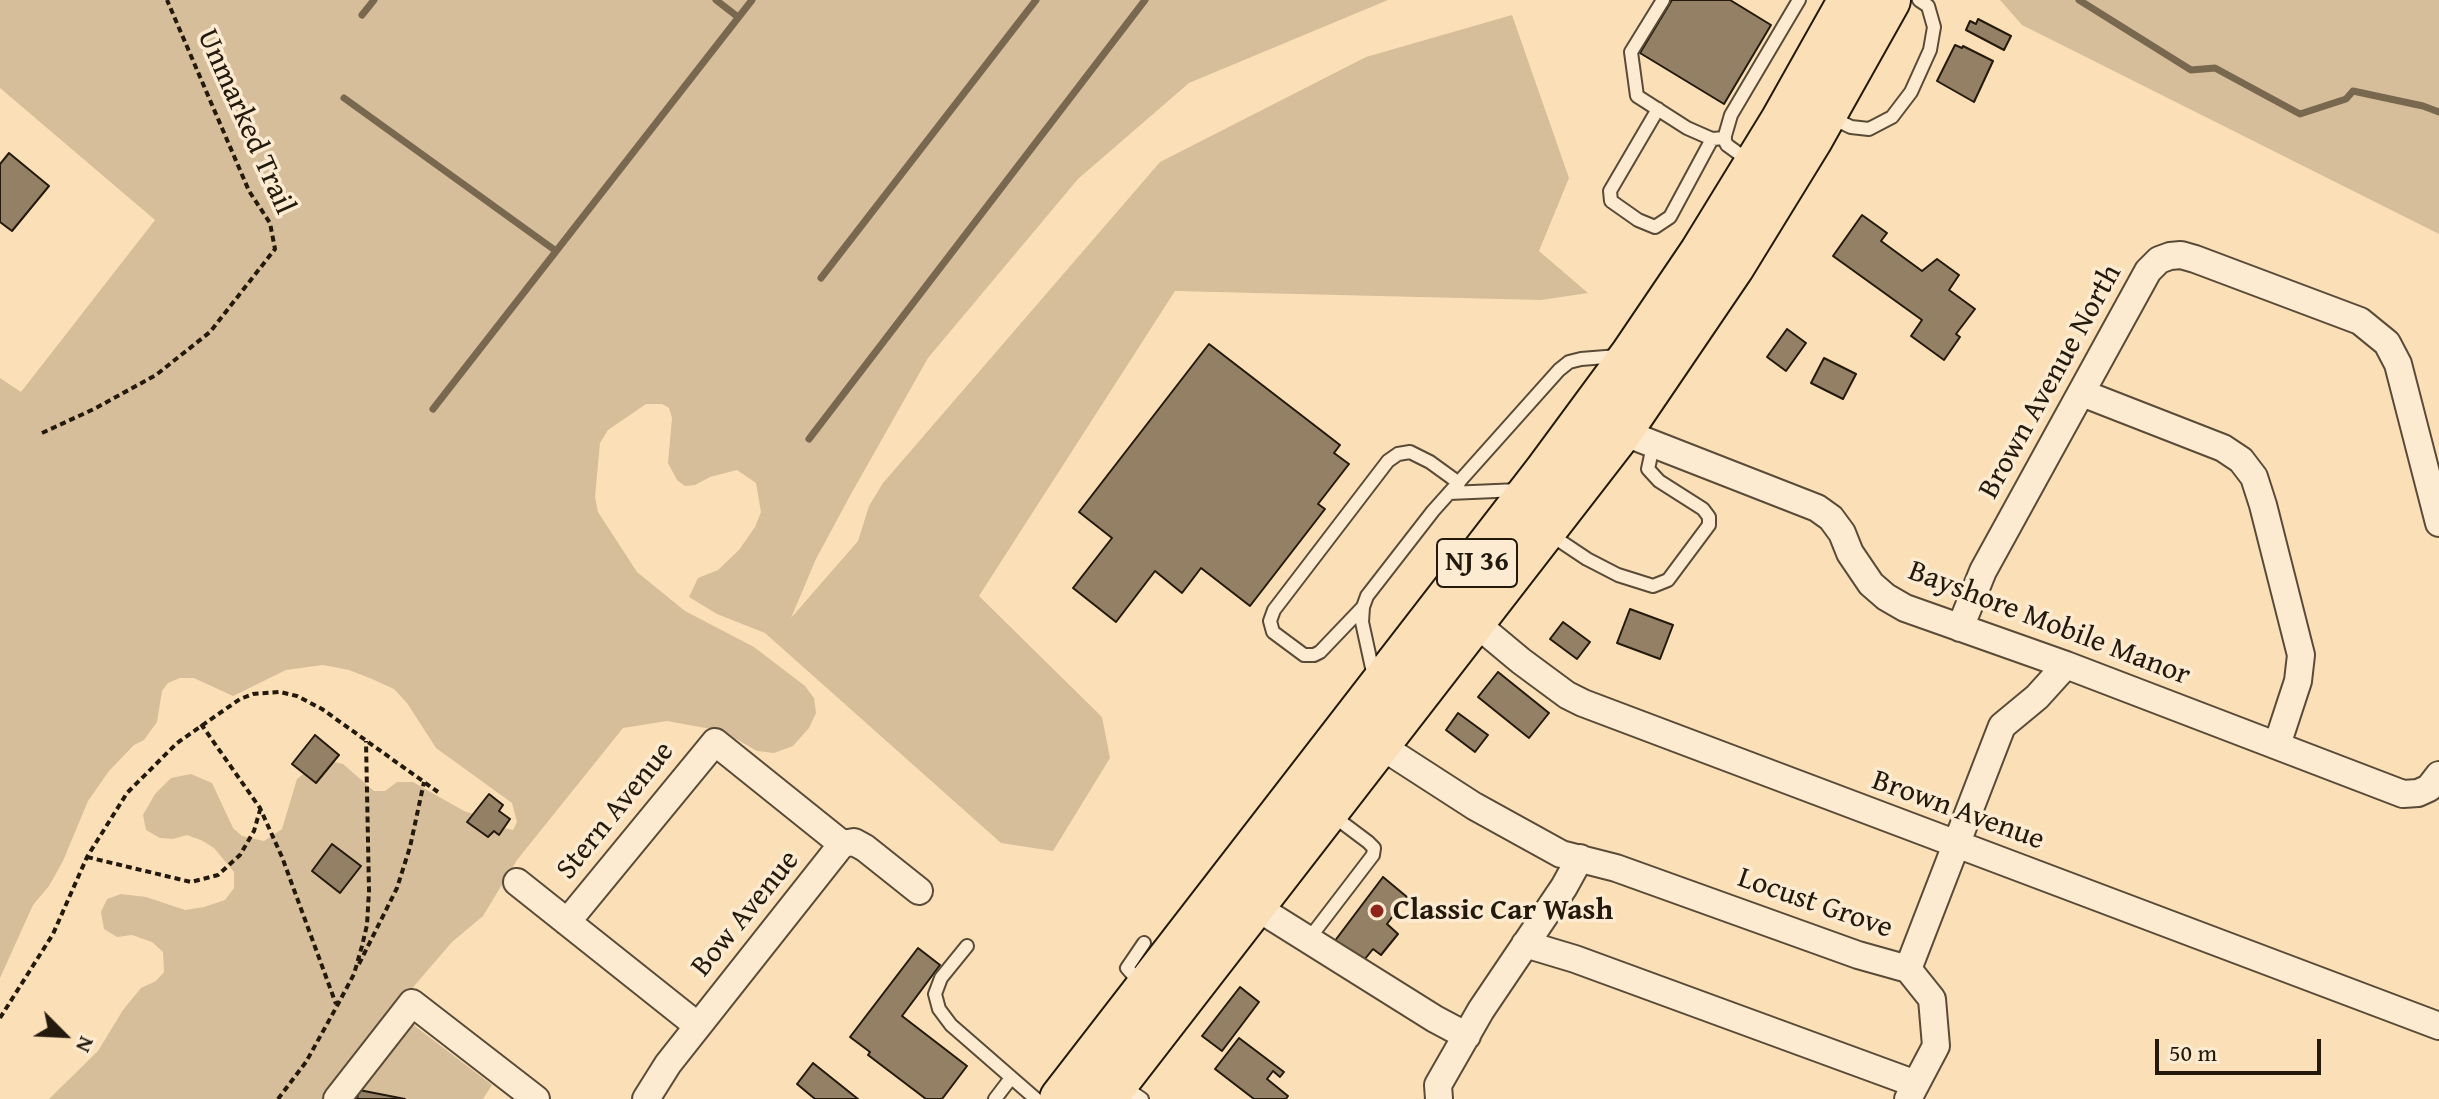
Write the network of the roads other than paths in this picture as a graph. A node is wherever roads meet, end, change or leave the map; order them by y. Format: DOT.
graph roads {
  1 [pos="1663,0"];
  2 [pos="1799,0"];
  3 [pos="1851,0"];
  4 [pos="1888,0"];
  5 [pos="1919,0"];
  6 [pos="1658,109"];
  7 [pos="1824,114"];
  8 [pos="1731,147"];
  9 [pos="1633,355"];
  10 [pos="2082,393"];
  11 [pos="1636,439"];
  12 [pos="1459,483"];
  13 [pos="1449,493"];
  14 [pos="1539,510"];
  15 [pos="2439,523"];
  16 [pos="1363,607"];
  17 [pos="1473,621"];
  18 [pos="1960,628"];
  19 [pos="2066,665"];
  20 [pos="1377,692"];
  21 [pos="1378,744"];
  22 [pos="2277,745"];
  23 [pos="2439,775"];
  24 [pos="1326,811"];
  25 [pos="1955,843"];
  26 [pos="842,844"];
  27 [pos="1580,858"];
  28 [pos="517,882"];
  29 [pos="919,891"];
  30 [pos="1253,905"];
  31 [pos="567,922"];
  32 [pos="1308,940"];
  33 [pos="1144,943"];
  34 [pos="1525,944"];
  35 [pos="967,946"];
  36 [pos="1908,969"];
  37 [pos="1146,990"];
  38 [pos="698,1026"];
  39 [pos="2439,1026"];
  40 [pos="1467,1036"];
  41 [pos="1011,1078"];
  42 [pos="507,1090"];
  43 [pos="1912,1092"];
  44 [pos="1121,1093"];
  45 [pos="337,1099"];
  46 [pos="536,1099"];
  47 [pos="646,1099"];
  48 [pos="995,1099"];
  49 [pos="1036,1099"];
  50 [pos="1062,1099"];
  51 [pos="1439,1099"];
  1 -- 6 [label="lane"];
  2 -- 8 [label="lane"];
  3 -- 8 [label="highway, NJ 36"];
  4 -- 7 [label="highway, NJ 36"];
  5 -- 7 [label="lane"];
  6 -- 8 [label="lane"];
  6 -- 8 [label="lane"];
  7 -- 11 [label="highway, NJ 36"];
  8 -- 9 [label="highway, NJ 36"];
  9 -- 12 [label="lane"];
  9 -- 14 [label="highway, NJ 36"];
  10 -- 15 [label="street, Brown Avenue North"];
  10 -- 18 [label="street, Brown Avenue North"];
  10 -- 22 [label="street"];
  11 -- 14 [label="highway, NJ 36"];
  11 -- 14 [label="lane"];
  11 -- 18 [label="street, Bayshore Mobile Manor"];
  12 -- 13 [label="lane"];
  12 -- 16 [label="lane"];
  13 -- 14 [label="lane"];
  13 -- 16 [label="lane"];
  14 -- 17 [label="highway, NJ 36"];
  14 -- 20 [label="highway, NJ 36"];
  16 -- 20 [label="lane"];
  17 -- 21 [label="highway, NJ 36"];
  17 -- 25 [label="street, Brown Avenue"];
  18 -- 19 [label="street, Bayshore Mobile Manor"];
  19 -- 22 [label="street, Bayshore Mobile Manor"];
  19 -- 25 [label="street"];
  20 -- 37 [label="highway, NJ 36"];
  21 -- 24 [label="highway, NJ 36"];
  21 -- 27 [label="street, Locust Grove"];
  22 -- 23 [label="street, Bayshore Mobile Manor"];
  24 -- 30 [label="highway, NJ 36"];
  24 -- 32 [label="lane"];
  25 -- 36 [label="street"];
  25 -- 39 [label="street, Brown Avenue"];
  26 -- 29 [label="street, Bow Avenue"];
  26 -- 31 [label="street, Stern Avenue"];
  26 -- 38 [label="street, Bow Avenue"];
  27 -- 34 [label="street"];
  27 -- 36 [label="street, Locust Grove"];
  28 -- 31 [label="street"];
  30 -- 32 [label="street"];
  30 -- 44 [label="highway, NJ 36"];
  31 -- 38 [label="street"];
  32 -- 40 [label="street"];
  33 -- 37 [label="lane"];
  34 -- 40 [label="street"];
  34 -- 43 [label="street, Locust Grove"];
  35 -- 41 [label="lane"];
  36 -- 43 [label="street, Locust Grove"];
  37 -- 50 [label="highway, NJ 36"];
  38 -- 47 [label="street, Bow Avenue"];
  40 -- 51 [label="street"];
  41 -- 48 [label="lane"];
  41 -- 49 [label="lane"];
  42 -- 45 [label="street"];
  42 -- 46 [label="street"];
}
